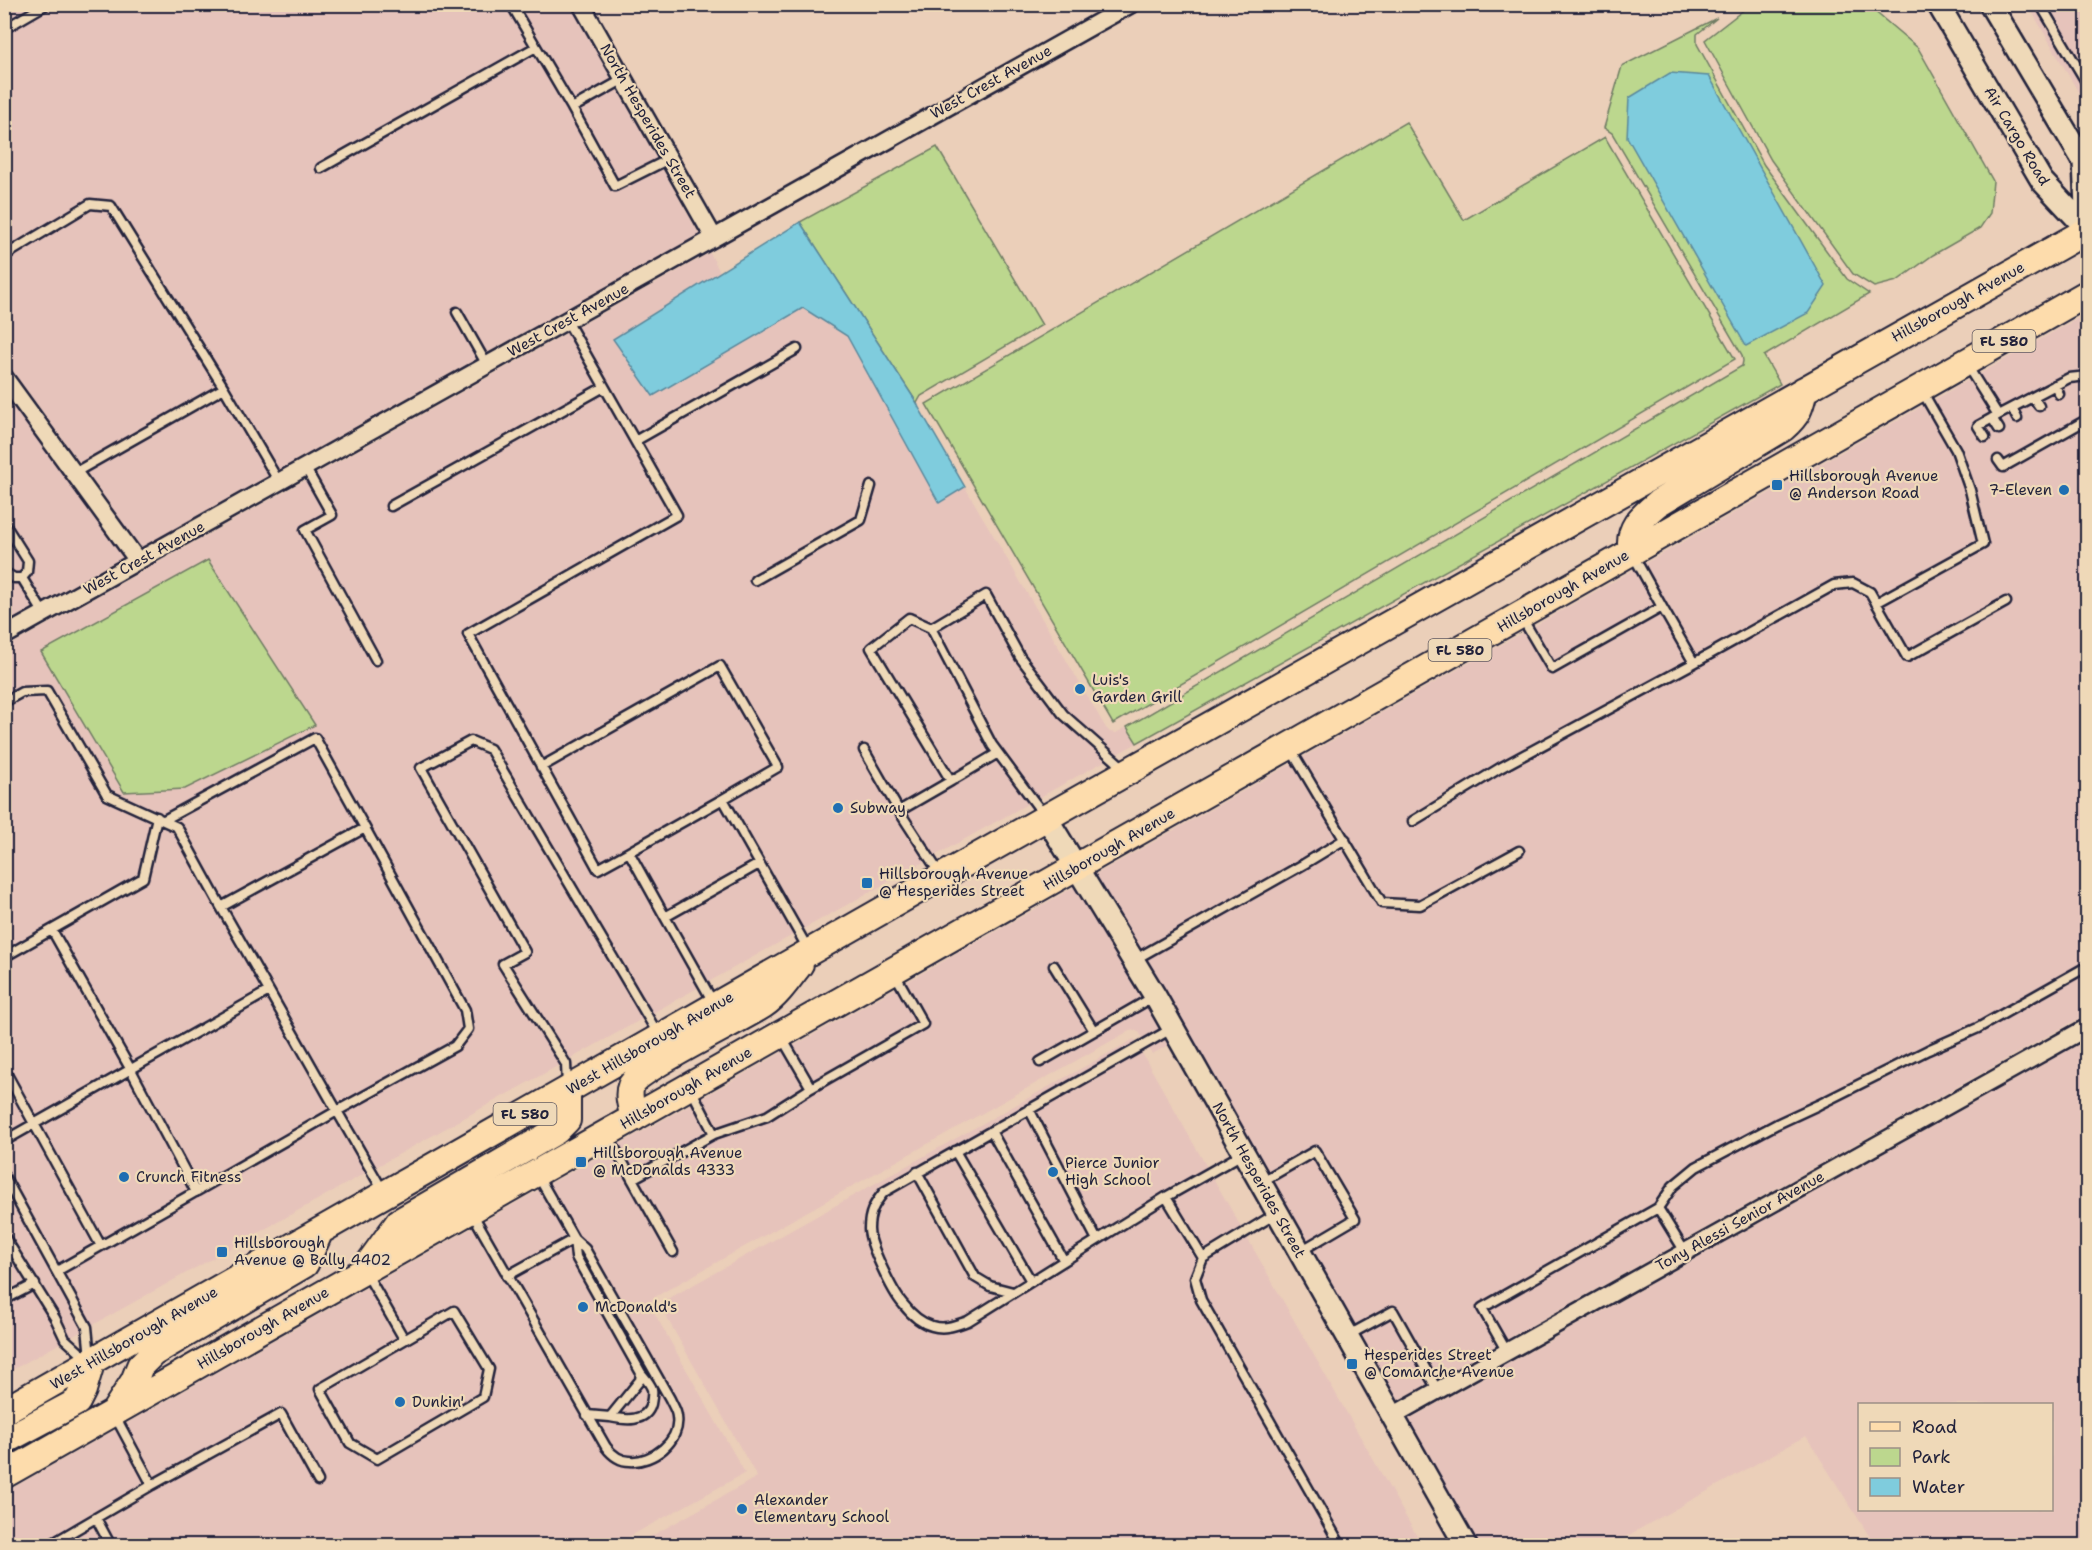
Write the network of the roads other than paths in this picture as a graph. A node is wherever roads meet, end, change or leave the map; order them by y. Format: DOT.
graph roads {
  1 [pos="47,4"];
  2 [pos="511,4"];
  3 [pos="581,4"];
  4 [pos="1131,4"];
  5 [pos="1938,4"];
  6 [pos="1990,4"];
  7 [pos="2040,4"];
  8 [pos="4,29"];
  9 [pos="536,47"];
  10 [pos="624,79"];
  11 [pos="2088,85"];
  12 [pos="572,108"];
  13 [pos="669,159"];
  14 [pos="321,168"];
  15 [pos="2088,230"];
  16 [pos="714,238"];
  17 [pos="4,256"];
  18 [pos="2088,294"];
  19 [pos="457,312"];
  20 [pos="567,321"];
  21 [pos="797,349"];
  22 [pos="1965,363"];
  23 [pos="487,365"];
  24 [pos="4,376"];
  25 [pos="2088,376"];
  26 [pos="2055,385"];
  27 [pos="604,387"];
  28 [pos="224,388"];
  29 [pos="1921,388"];
  30 [pos="1804,390"];
  31 [pos="2059,394"];
  32 [pos="2033,397"];
  33 [pos="2039,406"];
  34 [pos="2012,408"];
  35 [pos="1995,417"];
  36 [pos="2017,418"];
  37 [pos="2088,419"];
  38 [pos="1999,429"];
  39 [pos="1985,437"];
  40 [pos="634,441"];
  41 [pos="1998,460"];
  42 [pos="305,467"];
  43 [pos="74,473"];
  44 [pos="279,482"];
  45 [pos="871,486"];
  46 [pos="391,506"];
  47 [pos="4,523"];
  48 [pos="1632,552"];
  49 [pos="138,561"];
  50 [pos="4,572"];
  51 [pos="22,578"];
  52 [pos="754,580"];
  53 [pos="2006,602"];
  54 [pos="1876,603"];
  55 [pos="1662,607"];
  56 [pos="44,614"];
  57 [pos="1520,615"];
  58 [pos="931,628"];
  59 [pos="4,636"];
  60 [pos="376,660"];
  61 [pos="1695,663"];
  62 [pos="4,702"];
  63 [pos="1289,746"];
  64 [pos="864,750"];
  65 [pos="998,753"];
  66 [pos="541,767"];
  67 [pos="1128,771"];
  68 [pos="951,781"];
  69 [pos="723,799"];
  70 [pos="899,812"];
  71 [pos="1046,818"];
  72 [pos="160,819"];
  73 [pos="1413,821"];
  74 [pos="364,828"];
  75 [pos="1345,839"];
  76 [pos="1519,851"];
  77 [pos="628,852"];
  78 [pos="759,864"];
  79 [pos="1076,867"];
  80 [pos="941,877"];
  81 [pos="221,907"];
  82 [pos="665,917"];
  83 [pos="52,930"];
  84 [pos="809,952"];
  85 [pos="4,957"];
  86 [pos="1133,960"];
  87 [pos="1054,966"];
  88 [pos="2088,966"];
  89 [pos="894,970"];
  90 [pos="269,991"];
  91 [pos="1155,996"];
  92 [pos="715,1005"];
  93 [pos="2088,1027"];
  94 [pos="1173,1028"];
  95 [pos="1094,1031"];
  96 [pos="780,1035"];
  97 [pos="659,1037"];
  98 [pos="1040,1062"];
  99 [pos="4,1069"];
  100 [pos="131,1070"];
  101 [pos="690,1086"];
  102 [pos="811,1088"];
  103 [pos="567,1090"];
  104 [pos="1029,1109"];
  105 [pos="337,1111"];
  106 [pos="634,1118"];
  107 [pos="36,1123"];
  108 [pos="991,1131"];
  109 [pos="606,1133"];
  110 [pos="714,1134"];
  111 [pos="4,1141"];
  112 [pos="955,1151"];
  113 [pos="1244,1153"];
  114 [pos="529,1162"];
  115 [pos="917,1172"];
  116 [pos="4,1176"];
  117 [pos="632,1179"];
  118 [pos="1261,1183"];
  119 [pos="196,1192"];
  120 [pos="385,1194"];
  121 [pos="1166,1197"];
  122 [pos="1658,1208"];
  123 [pos="471,1210"];
  124 [pos="1278,1213"];
  125 [pos="319,1233"];
  126 [pos="4,1236"];
  127 [pos="574,1239"];
  128 [pos="1097,1240"];
  129 [pos="101,1246"];
  130 [pos="673,1252"];
  131 [pos="1299,1252"];
  132 [pos="1685,1252"];
  133 [pos="1203,1258"];
  134 [pos="1064,1261"];
  135 [pos="364,1270"];
  136 [pos="57,1271"];
  137 [pos="507,1276"];
  138 [pos="1031,1281"];
  139 [pos="35,1284"];
  140 [pos="1013,1292"];
  141 [pos="4,1300"];
  142 [pos="1346,1337"];
  143 [pos="404,1339"];
  144 [pos="1507,1352"];
  145 [pos="90,1363"];
  146 [pos="641,1372"];
  147 [pos="1438,1391"];
  148 [pos="4,1411"];
  149 [pos="113,1413"];
  150 [pos="587,1415"];
  151 [pos="1392,1416"];
  152 [pos="610,1417"];
  153 [pos="4,1441"];
  154 [pos="4,1475"];
  155 [pos="318,1481"];
  156 [pos="152,1485"];
  157 [pos="96,1518"];
  158 [pos="48,1545"];
  159 [pos="111,1545"];
  160 [pos="1341,1545"];
  161 [pos="1466,1545"];
  1 -- 8 [label="lane"];
  2 -- 9 [label="lane"];
  3 -- 10 [label="street, North Hesperides Street"];
  4 -- 16 [label="street, West Crest Avenue"];
  5 -- 15 [label="street, Air Cargo Road"];
  6 -- 15 [label="street"];
  7 -- 11 [label="lane"];
  9 -- 12 [label="lane"];
  9 -- 14 [label="lane"];
  10 -- 12 [label="lane"];
  10 -- 13 [label="street, North Hesperides Street"];
  12 -- 13 [label="lane"];
  13 -- 16 [label="street, North Hesperides Street"];
  15 -- 30 [label="main road, Hillsborough Avenue / FL 580"];
  16 -- 20 [label="street, West Crest Avenue"];
  17 -- 28 [label="lane"];
  18 -- 22 [label="main road, Hillsborough Avenue / FL 580"];
  19 -- 23 [label="lane"];
  20 -- 23 [label="street, West Crest Avenue"];
  20 -- 27 [label="lane"];
  21 -- 40 [label="lane"];
  22 -- 29 [label="main road, Hillsborough Avenue / FL 580"];
  22 -- 35 [label="lane"];
  23 -- 42 [label="street, West Crest Avenue"];
  24 -- 43 [label="street"];
  25 -- 26 [label="lane"];
  26 -- 31 [label="lane"];
  26 -- 32 [label="lane"];
  27 -- 40 [label="lane"];
  27 -- 46 [label="lane"];
  28 -- 43 [label="lane"];
  28 -- 44 [label="lane"];
  29 -- 48 [label="main road, Hillsborough Avenue / FL 580"];
  29 -- 54 [label="lane"];
  30 -- 48 [label="main road"];
  30 -- 67 [label="main road, Hillsborough Avenue / FL 580"];
  32 -- 33 [label="lane"];
  32 -- 34 [label="lane"];
  34 -- 35 [label="lane"];
  34 -- 36 [label="lane"];
  35 -- 38 [label="lane"];
  35 -- 39 [label="lane"];
  37 -- 41 [label="lane"];
  40 -- 66 [label="lane"];
  42 -- 44 [label="street, West Crest Avenue"];
  42 -- 60 [label="lane"];
  43 -- 49 [label="street"];
  44 -- 49 [label="street, West Crest Avenue"];
  45 -- 52 [label="lane"];
  47 -- 51 [label="lane"];
  48 -- 55 [label="lane"];
  48 -- 57 [label="main road, Hillsborough Avenue / FL 580"];
  49 -- 56 [label="street, West Crest Avenue"];
  50 -- 51 [label="lane"];
  51 -- 56 [label="lane"];
  53 -- 54 [label="lane"];
  54 -- 61 [label="lane"];
  55 -- 57 [label="lane"];
  55 -- 61 [label="lane"];
  56 -- 59 [label="street, West Crest Avenue"];
  57 -- 63 [label="main road, Hillsborough Avenue / FL 580"];
  58 -- 65 [label="lane"];
  58 -- 67 [label="lane"];
  58 -- 68 [label="lane"];
  61 -- 73 [label="lane"];
  62 -- 72 [label="lane"];
  63 -- 75 [label="lane"];
  63 -- 79 [label="main road, Hillsborough Avenue / FL 580"];
  64 -- 70 [label="lane"];
  65 -- 68 [label="lane"];
  65 -- 71 [label="lane"];
  66 -- 69 [label="lane"];
  66 -- 77 [label="lane"];
  67 -- 71 [label="main road, Hillsborough Avenue / FL 580"];
  68 -- 70 [label="lane"];
  69 -- 77 [label="lane"];
  69 -- 78 [label="lane"];
  70 -- 80 [label="lane"];
  71 -- 79 [label="street, North Hesperides Street"];
  71 -- 80 [label="main road, West Hillsborough Avenue / FL 580"];
  72 -- 74 [label="lane"];
  72 -- 81 [label="lane"];
  72 -- 83 [label="lane"];
  74 -- 81 [label="lane"];
  74 -- 105 [label="lane"];
  75 -- 76 [label="lane"];
  75 -- 86 [label="lane"];
  77 -- 82 [label="lane"];
  78 -- 82 [label="lane"];
  78 -- 84 [label="lane"];
  79 -- 86 [label="street, North Hesperides Street"];
  79 -- 89 [label="main road, Hillsborough Avenue / FL 580"];
  80 -- 84 [label="main road, West Hillsborough Avenue / FL 580"];
  81 -- 90 [label="lane"];
  82 -- 92 [label="lane"];
  83 -- 85 [label="lane"];
  83 -- 100 [label="lane"];
  84 -- 92 [label="main road, West Hillsborough Avenue / FL 580"];
  84 -- 106 [label="main road"];
  86 -- 91 [label="street, North Hesperides Street"];
  87 -- 95 [label="lane"];
  88 -- 122 [label="lane"];
  89 -- 96 [label="main road, Hillsborough Avenue / FL 580"];
  89 -- 102 [label="lane"];
  90 -- 100 [label="lane"];
  90 -- 105 [label="lane"];
  91 -- 94 [label="street, North Hesperides Street"];
  91 -- 95 [label="lane"];
  92 -- 97 [label="main road, West Hillsborough Avenue / FL 580"];
  93 -- 132 [label="street, Tony Alessi Senior Avenue"];
  94 -- 104 [label="lane"];
  94 -- 113 [label="street, North Hesperides Street"];
  95 -- 98 [label="lane"];
  96 -- 101 [label="main road, Hillsborough Avenue / FL 580"];
  96 -- 102 [label="lane"];
  97 -- 103 [label="main road, West Hillsborough Avenue / FL 580"];
  97 -- 103 [label="lane"];
  99 -- 107 [label="lane"];
  100 -- 107 [label="lane"];
  100 -- 119 [label="lane"];
  101 -- 106 [label="main road, Hillsborough Avenue / FL 580"];
  101 -- 110 [label="lane"];
  102 -- 110 [label="lane"];
  103 -- 114 [label="main road"];
  103 -- 120 [label="main road, West Hillsborough Avenue / FL 580"];
  104 -- 108 [label="lane"];
  104 -- 128 [label="lane"];
  105 -- 119 [label="lane"];
  105 -- 120 [label="lane"];
  106 -- 109 [label="main road, Hillsborough Avenue / FL 580"];
  107 -- 111 [label="lane"];
  107 -- 129 [label="lane"];
  108 -- 112 [label="lane"];
  108 -- 134 [label="lane"];
  109 -- 114 [label="main road, Hillsborough Avenue / FL 580"];
  109 -- 117 [label="lane"];
  110 -- 117 [label="lane"];
  112 -- 115 [label="lane"];
  112 -- 138 [label="lane"];
  113 -- 118 [label="street, North Hesperides Street"];
  113 -- 121 [label="lane"];
  114 -- 123 [label="main road, Hillsborough Avenue / FL 580"];
  114 -- 127 [label="lane"];
  114 -- 135 [label="main road"];
  115 -- 140 [label="lane"];
  115 -- 140 [label="lane"];
  116 -- 136 [label="lane"];
  117 -- 130 [label="lane"];
  118 -- 124 [label="street, North Hesperides Street"];
  118 -- 131 [label="lane"];
  119 -- 129 [label="lane"];
  120 -- 125 [label="main road, West Hillsborough Avenue / FL 580"];
  121 -- 128 [label="lane"];
  121 -- 133 [label="lane"];
  122 -- 132 [label="lane"];
  122 -- 144 [label="lane"];
  123 -- 135 [label="main road, Hillsborough Avenue / FL 580"];
  123 -- 137 [label="lane"];
  124 -- 131 [label="street, North Hesperides Street"];
  124 -- 133 [label="lane"];
  125 -- 145 [label="main road, West Hillsborough Avenue / FL 580"];
  125 -- 149 [label="main road"];
  126 -- 139 [label="lane"];
  127 -- 137 [label="lane"];
  127 -- 146 [label="lane"];
  127 -- 150 [label="lane"];
  128 -- 134 [label="lane"];
  129 -- 136 [label="lane"];
  131 -- 142 [label="street, North Hesperides Street"];
  132 -- 144 [label="street, Tony Alessi Senior Avenue"];
  133 -- 160 [label="lane"];
  134 -- 138 [label="lane"];
  135 -- 143 [label="lane"];
  135 -- 149 [label="main road, Hillsborough Avenue / FL 580"];
  136 -- 145 [label="lane"];
  137 -- 150 [label="lane"];
  138 -- 140 [label="lane"];
  139 -- 141 [label="lane"];
  139 -- 145 [label="lane"];
  142 -- 147 [label="lane"];
  142 -- 151 [label="street, North Hesperides Street"];
  143 -- 143 [label="lane"];
  144 -- 147 [label="street, Tony Alessi Senior Avenue"];
  145 -- 148 [label="main road, West Hillsborough Avenue / FL 580"];
  145 -- 153 [label="main road"];
  146 -- 152 [label="lane"];
  146 -- 152 [label="lane"];
  147 -- 151 [label="street, Tony Alessi Senior Avenue"];
  149 -- 154 [label="main road, Hillsborough Avenue / FL 580"];
  149 -- 156 [label="lane"];
  150 -- 152 [label="lane"];
  151 -- 161 [label="street, North Hesperides Street"];
  155 -- 156 [label="lane"];
  156 -- 157 [label="lane"];
  157 -- 158 [label="lane"];
  157 -- 159 [label="lane"];
}
